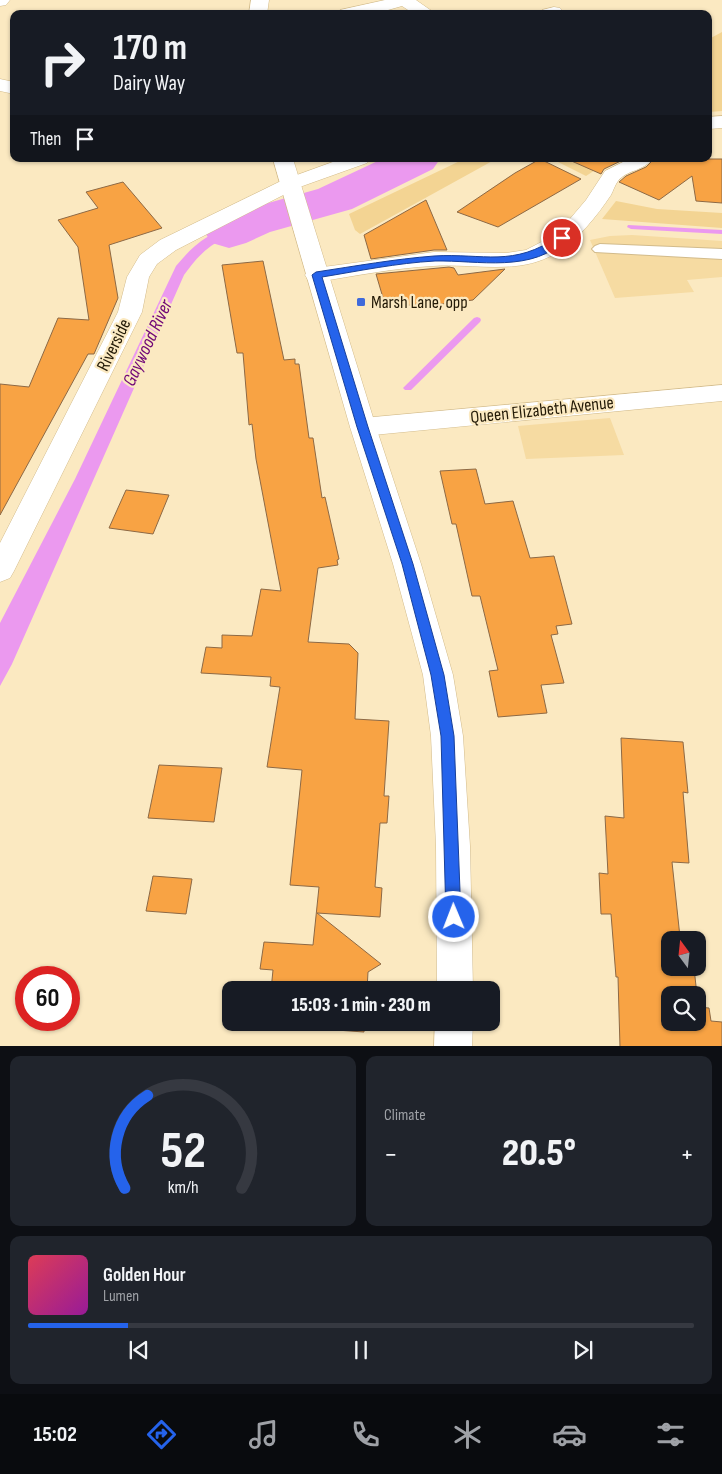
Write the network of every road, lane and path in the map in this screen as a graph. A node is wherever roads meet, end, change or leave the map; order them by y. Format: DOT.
graph roads {
  1 [pos="404,0"];
  2 [pos="363,10"];
  3 [pos="420,10"];
  4 [pos="284,162"];
  5 [pos="353,162"];
  6 [pos="639,162"];
  7 [pos="291,188"];
  8 [pos="600,249"];
  9 [pos="722,254"];
  10 [pos="316,275"];
  11 [pos="722,393"];
  12 [pos="363,427"];
  13 [pos="0,572"];
  14 [pos="455,981"];
  15 [pos="454,1031"];
  16 [pos="453,1046"];
  1 -- 2 [label="street"];
  1 -- 3 [label="street"];
  4 -- 7 [label="street"];
  5 -- 7 [label="street, Riverside"];
  6 -- 10 [label="street"];
  7 -- 10 [label="street"];
  7 -- 13 [label="street, Riverside"];
  8 -- 9 [label="lane"];
  10 -- 12 [label="street"];
  11 -- 12 [label="street, Queen Elizabeth Avenue"];
  12 -- 14 [label="street"];
  15 -- 16 [label="street"];
}
